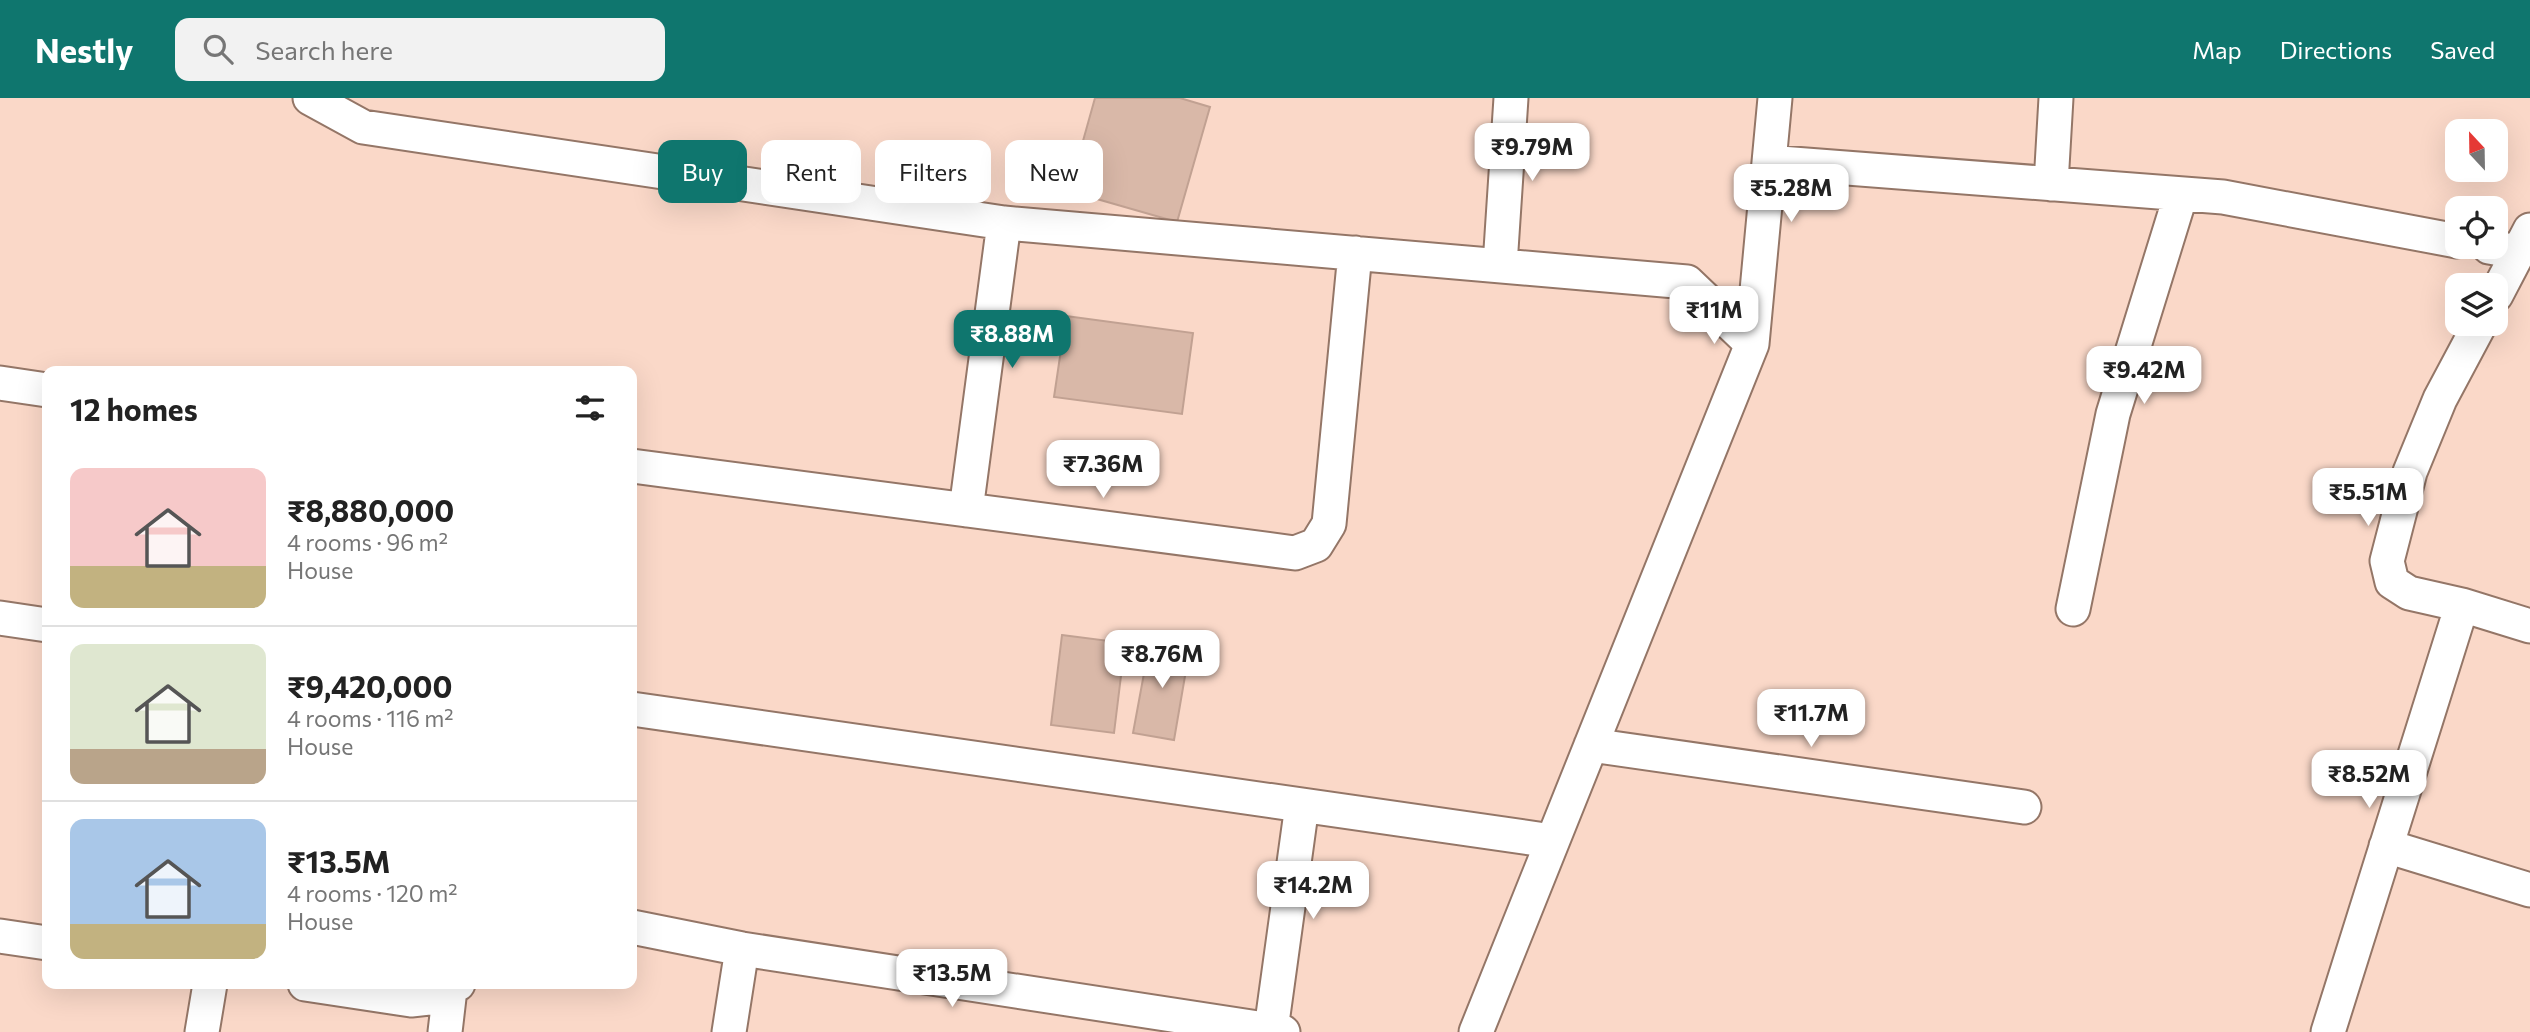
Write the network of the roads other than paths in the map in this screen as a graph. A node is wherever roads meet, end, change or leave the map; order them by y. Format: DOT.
graph roads {
  1 [pos="310,98"];
  2 [pos="1511,98"];
  3 [pos="1775,98"];
  4 [pos="2056,98"];
  5 [pos="1769,162"];
  6 [pos="2051,184"];
  7 [pos="2181,194"];
  8 [pos="1004,223"];
  9 [pos="2445,239"];
  10 [pos="1355,253"];
  11 [pos="1500,265"];
  12 [pos="2474,336"];
  13 [pos="1752,344"];
  14 [pos="0,383"];
  15 [pos="42,389"];
  16 [pos="637,476"];
  17 [pos="966,510"];
  18 [pos="2462,605"];
  19 [pos="2073,609"];
  20 [pos="0,618"];
  21 [pos="42,624"];
  22 [pos="2530,626"];
  23 [pos="637,710"];
  24 [pos="1591,745"];
  25 [pos="1302,805"];
  26 [pos="2024,807"];
  27 [pos="1552,841"];
  28 [pos="2386,846"];
  29 [pos="2530,890"];
  30 [pos="637,928"];
  31 [pos="0,936"];
  32 [pos="42,942"];
  33 [pos="742,949"];
  34 [pos="209,989"];
  35 [pos="338,989"];
  36 [pos="448,989"];
  37 [pos="453,989"];
  38 [pos="1277,1031"];
  39 [pos="202,1032"];
  40 [pos="445,1032"];
  41 [pos="729,1032"];
  42 [pos="1476,1032"];
  43 [pos="2328,1032"];
  1 -- 8 [label="street"];
  2 -- 11 [label="street"];
  3 -- 5 [label="street"];
  4 -- 6 [label="street"];
  5 -- 6 [label="street"];
  5 -- 13 [label="street"];
  6 -- 7 [label="street"];
  7 -- 9 [label="street"];
  7 -- 19 [label="street"];
  8 -- 10 [label="street"];
  8 -- 17 [label="street"];
  10 -- 11 [label="street"];
  10 -- 17 [label="street"];
  11 -- 13 [label="street"];
  12 -- 18 [label="street"];
  13 -- 24 [label="street"];
  14 -- 15 [label="street"];
  16 -- 17 [label="street"];
  18 -- 22 [label="street"];
  18 -- 28 [label="street"];
  20 -- 21 [label="street"];
  23 -- 25 [label="street"];
  24 -- 26 [label="street"];
  24 -- 27 [label="street"];
  25 -- 27 [label="street"];
  25 -- 38 [label="street"];
  27 -- 42 [label="street"];
  28 -- 29 [label="street"];
  28 -- 43 [label="street"];
  30 -- 33 [label="street"];
  31 -- 32 [label="street"];
  33 -- 38 [label="street"];
  33 -- 41 [label="street"];
  34 -- 39 [label="street"];
  35 -- 36 [label="street"];
  37 -- 40 [label="street"];
}
